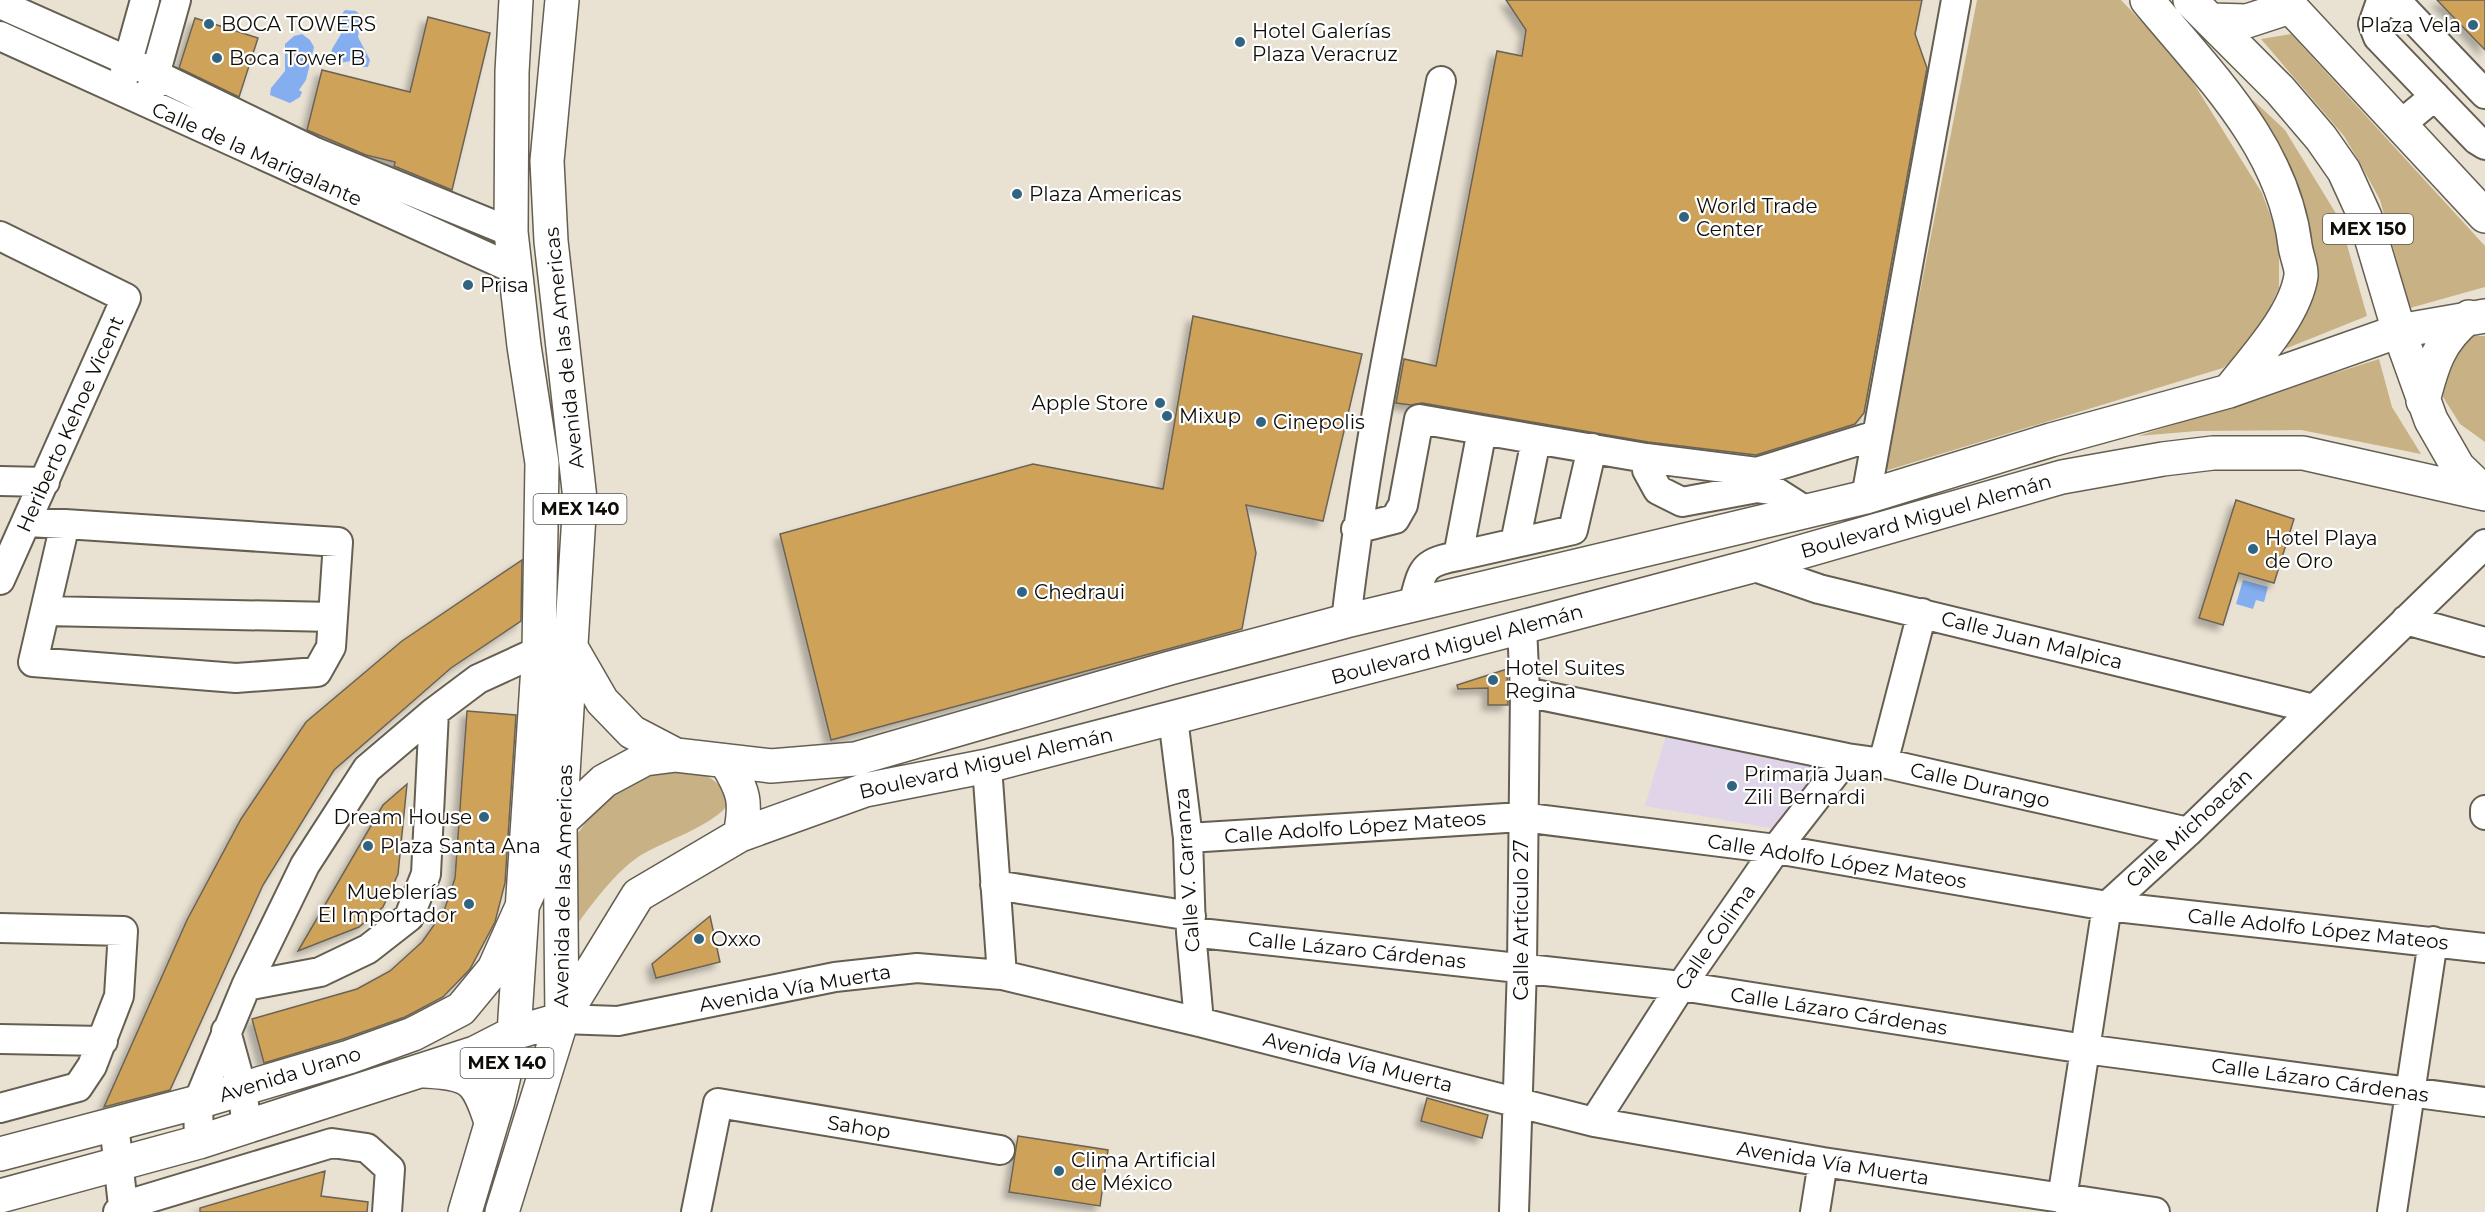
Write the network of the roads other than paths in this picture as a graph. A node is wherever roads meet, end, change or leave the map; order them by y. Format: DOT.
graph roads {
  1 [pos="145,0"];
  2 [pos="176,0"];
  3 [pos="516,0"];
  4 [pos="562,0"];
  5 [pos="1956,0"];
  6 [pos="2147,0"];
  7 [pos="2386,0"];
  8 [pos="2391,0"];
  9 [pos="2294,2"];
  10 [pos="0,4"];
  11 [pos="2200,10"];
  12 [pos="0,36"];
  13 [pos="128,62"];
  14 [pos="512,72"];
  15 [pos="155,75"];
  16 [pos="555,75"];
  17 [pos="1441,81"];
  18 [pos="2428,89"];
  19 [pos="119,91"];
  20 [pos="2485,94"];
  21 [pos="147,104"];
  22 [pos="2394,119"];
  23 [pos="2485,145"];
  24 [pos="309,164"];
  25 [pos="2485,216"];
  26 [pos="512,232"];
  27 [pos="0,236"];
  28 [pos="514,270"];
  29 [pos="2477,316"];
  30 [pos="2399,331"];
  31 [pos="2229,391"];
  32 [pos="2423,401"];
  33 [pos="1482,430"];
  34 [pos="1877,435"];
  35 [pos="1536,440"];
  36 [pos="1592,448"];
  37 [pos="1646,458"];
  38 [pos="0,482"];
  39 [pos="45,482"];
  40 [pos="2485,493"];
  41 [pos="1866,496"];
  42 [pos="1806,511"];
  43 [pos="27,522"];
  44 [pos="65,524"];
  45 [pos="1356,530"];
  46 [pos="1515,543"];
  47 [pos="2485,544"];
  48 [pos="1458,555"];
  49 [pos="1752,566"];
  50 [pos="0,580"];
  51 [pos="1413,604"];
  52 [pos="45,611"];
  53 [pos="1922,613"];
  54 [pos="333,617"];
  55 [pos="2406,620"];
  56 [pos="1346,621"];
  57 [pos="1522,627"];
  58 [pos="2485,642"];
  59 [pos="572,649"];
  60 [pos="539,651"];
  61 [pos="1525,692"];
  62 [pos="536,698"];
  63 [pos="568,700"];
  64 [pos="2314,709"];
  65 [pos="434,712"];
  66 [pos="1173,718"];
  67 [pos="676,755"];
  68 [pos="1847,758"];
  69 [pos="726,762"];
  70 [pos="1883,763"];
  71 [pos="987,766"];
  72 [pos="2485,810"];
  73 [pos="2485,815"];
  74 [pos="1522,817"];
  75 [pos="560,822"];
  76 [pos="2188,832"];
  77 [pos="740,835"];
  78 [pos="1188,838"];
  79 [pos="1776,849"];
  80 [pos="995,885"];
  81 [pos="2107,906"];
  82 [pos="522,910"];
  83 [pos="1191,924"];
  84 [pos="0,927"];
  85 [pos="2433,941"];
  86 [pos="2485,948"];
  87 [pos="1522,968"];
  88 [pos="1002,975"];
  89 [pos="246,986"];
  90 [pos="1681,986"];
  91 [pos="562,1019"];
  92 [pos="1199,1022"];
  93 [pos="226,1031"];
  94 [pos="514,1033"];
  95 [pos="0,1040"];
  96 [pos="103,1041"];
  97 [pos="2085,1049"];
  98 [pos="420,1071"];
  99 [pos="242,1089"];
  100 [pos="2410,1093"];
  101 [pos="198,1102"];
  102 [pos="1518,1102"];
  103 [pos="2485,1102"];
  104 [pos="0,1108"];
  105 [pos="492,1122"];
  106 [pos="1594,1122"];
  107 [pos="114,1123"];
  108 [pos="247,1127"];
  109 [pos="199,1142"];
  110 [pos="1000,1150"];
  111 [pos="0,1154"];
  112 [pos="1823,1162"];
  113 [pos="118,1164"];
  114 [pos="0,1196"];
  115 [pos="2062,1199"];
  116 [pos="120,1209"];
  117 [pos="387,1212"];
  118 [pos="465,1212"];
  119 [pos="502,1212"];
  120 [pos="696,1212"];
  121 [pos="1514,1212"];
  122 [pos="1815,1212"];
  123 [pos="2155,1212"];
  124 [pos="2392,1212"];
  1 -- 13 [label="street"];
  2 -- 15 [label="street"];
  3 -- 14 [label="main road, Avenida de las Americas / MEX 140"];
  4 -- 16 [label="main road, Avenida de las Americas / MEX 140"];
  5 -- 34 [label="street"];
  6 -- 31 [label="main road"];
  7 -- 18 [label="street"];
  8 -- 20 [label="street"];
  9 -- 11 [label="main road"];
  9 -- 22 [label="main road"];
  10 -- 13 [label="street, Calle de la Marigalante"];
  11 -- 30 [label="main road, MEX 150"];
  12 -- 19 [label="street, Calle de la Marigalante"];
  13 -- 15 [label="street, Calle de la Marigalante"];
  13 -- 19 [label="street"];
  14 -- 16 [label="main road"];
  14 -- 26 [label="main road, Avenida de las Americas / MEX 140"];
  15 -- 21 [label="street"];
  15 -- 24 [label="street, Calle de la Marigalante"];
  16 -- 59 [label="main road, Avenida de las Americas / MEX 140"];
  17 -- 45 [label="street"];
  18 -- 22 [label="street"];
  18 -- 23 [label="street"];
  19 -- 21 [label="street, Calle de la Marigalante"];
  21 -- 24 [label="street, Calle de la Marigalante"];
  22 -- 25 [label="main road"];
  24 -- 26 [label="street, Calle de la Marigalante"];
  24 -- 28 [label="street, Calle de la Marigalante"];
  26 -- 28 [label="main road, Avenida de las Americas / MEX 140"];
  27 -- 39 [label="street, Heriberto Kehoe Vicent"];
  28 -- 60 [label="main road, Avenida de las Americas / MEX 140"];
  29 -- 30 [label="main road, Boulevard Miguel Alemán"];
  29 -- 32 [label="main road"];
  30 -- 31 [label="main road, Boulevard Miguel Alemán"];
  30 -- 32 [label="main road, MEX 150"];
  31 -- 41 [label="main road, Boulevard Miguel Alemán"];
  32 -- 40 [label="main road, MEX 150"];
  33 -- 35 [label="street"];
  33 -- 45 [label="street"];
  33 -- 48 [label="street"];
  34 -- 37 [label="street"];
  34 -- 41 [label="street"];
  35 -- 36 [label="street"];
  35 -- 46 [label="street"];
  36 -- 37 [label="street"];
  36 -- 46 [label="street"];
  37 -- 42 [label="street"];
  38 -- 39 [label="street"];
  39 -- 43 [label="street, Heriberto Kehoe Vicent"];
  40 -- 49 [label="main road, Boulevard Miguel Alemán"];
  41 -- 42 [label="main road, Boulevard Miguel Alemán"];
  42 -- 51 [label="main road, Boulevard Miguel Alemán"];
  43 -- 44 [label="street"];
  43 -- 50 [label="street, Heriberto Kehoe Vicent"];
  44 -- 52 [label="street"];
  44 -- 54 [label="street"];
  45 -- 56 [label="street"];
  46 -- 48 [label="street"];
  47 -- 55 [label="street, Calle Michoacán"];
  48 -- 51 [label="street"];
  49 -- 53 [label="street, Calle Juan Malpica"];
  49 -- 57 [label="main road, Boulevard Miguel Alemán"];
  51 -- 56 [label="main road, Boulevard Miguel Alemán"];
  52 -- 54 [label="street"];
  52 -- 54 [label="street"];
  53 -- 64 [label="street, Calle Juan Malpica"];
  53 -- 70 [label="street"];
  55 -- 58 [label="street"];
  55 -- 64 [label="street, Calle Michoacán"];
  56 -- 69 [label="main road, Boulevard Miguel Alemán"];
  57 -- 61 [label="street, Calle Artículo 27"];
  57 -- 66 [label="main road, Boulevard Miguel Alemán"];
  59 -- 63 [label="main road, Avenida de las Americas / MEX 140"];
  59 -- 67 [label="main road"];
  60 -- 62 [label="main road, Avenida de las Americas / MEX 140"];
  60 -- 65 [label="street"];
  61 -- 68 [label="street, Calle Durango"];
  61 -- 74 [label="street, Calle Artículo 27"];
  62 -- 63 [label="main road"];
  62 -- 82 [label="main road, Avenida de las Americas / MEX 140"];
  63 -- 75 [label="main road, Avenida de las Americas / MEX 140"];
  64 -- 76 [label="street, Calle Michoacán"];
  65 -- 89 [label="street"];
  65 -- 89 [label="street"];
  66 -- 71 [label="main road, Boulevard Miguel Alemán"];
  66 -- 78 [label="street, Calle V. Carranza"];
  67 -- 69 [label="main road, Boulevard Miguel Alemán"];
  67 -- 75 [label="main road, Boulevard Miguel Alemán"];
  68 -- 70 [label="street, Calle Durango"];
  68 -- 79 [label="street, Calle Colima"];
  69 -- 77 [label="main road"];
  70 -- 76 [label="street, Calle Durango"];
  71 -- 77 [label="main road, Boulevard Miguel Alemán"];
  71 -- 80 [label="street"];
  72 -- 73 [label="street"];
  74 -- 78 [label="street, Calle Adolfo López Mateos"];
  74 -- 79 [label="street, Calle Adolfo López Mateos"];
  74 -- 87 [label="street, Calle Artículo 27"];
  75 -- 82 [label="main road, Boulevard Miguel Alemán"];
  75 -- 91 [label="main road, Avenida de las Americas / MEX 140"];
  76 -- 81 [label="street, Calle Michoacán"];
  77 -- 91 [label="main road, Boulevard Miguel Alemán"];
  78 -- 83 [label="street, Calle V. Carranza"];
  79 -- 81 [label="street, Calle Adolfo López Mateos"];
  79 -- 90 [label="street, Calle Colima"];
  80 -- 83 [label="street, Calle Lázaro Cárdenas"];
  80 -- 88 [label="street"];
  81 -- 85 [label="street, Calle Adolfo López Mateos"];
  81 -- 97 [label="street"];
  82 -- 94 [label="main road, MEX 140"];
  82 -- 99 [label="main road, Avenida Urano"];
  83 -- 87 [label="street, Calle Lázaro Cárdenas"];
  83 -- 92 [label="street, Calle V. Carranza"];
  84 -- 96 [label="street"];
  85 -- 86 [label="street, Calle Adolfo López Mateos"];
  85 -- 100 [label="street"];
  87 -- 90 [label="street, Calle Lázaro Cárdenas"];
  87 -- 102 [label="street, Calle Artículo 27"];
  88 -- 91 [label="street, Avenida Vía Muerta"];
  88 -- 92 [label="street, Avenida Vía Muerta"];
  89 -- 93 [label="street"];
  90 -- 97 [label="street, Calle Lázaro Cárdenas"];
  90 -- 106 [label="street, Calle Colima"];
  91 -- 94 [label="main road"];
  91 -- 119 [label="main road, MEX 140"];
  92 -- 102 [label="street, Avenida Vía Muerta"];
  93 -- 99 [label="street"];
  93 -- 101 [label="street"];
  94 -- 98 [label="main road, Avenida Urano"];
  94 -- 105 [label="main road, MEX 140"];
  95 -- 96 [label="street"];
  96 -- 104 [label="street"];
  97 -- 100 [label="street, Calle Lázaro Cárdenas"];
  97 -- 115 [label="street"];
  98 -- 105 [label="main road"];
  98 -- 108 [label="main road, Avenida Urano"];
  99 -- 101 [label="main road, Avenida Urano"];
  99 -- 108 [label="street"];
  100 -- 103 [label="street, Calle Lázaro Cárdenas"];
  100 -- 124 [label="street"];
  101 -- 107 [label="main road, Avenida Urano"];
  101 -- 109 [label="street"];
  102 -- 106 [label="street, Avenida Vía Muerta"];
  102 -- 121 [label="street, Calle Artículo 27"];
  105 -- 118 [label="main road, MEX 140"];
  106 -- 112 [label="street, Avenida Vía Muerta"];
  107 -- 111 [label="main road, Avenida Urano"];
  107 -- 113 [label="street"];
  108 -- 109 [label="main road, Avenida Urano"];
  109 -- 113 [label="main road, Avenida Urano"];
  110 -- 120 [label="street, Sahop"];
  112 -- 115 [label="street, Avenida Vía Muerta"];
  112 -- 122 [label="street"];
  113 -- 114 [label="main road, Avenida Urano"];
  113 -- 116 [label="street"];
  115 -- 123 [label="street, Avenida Vía Muerta"];
  116 -- 117 [label="street"];
}
